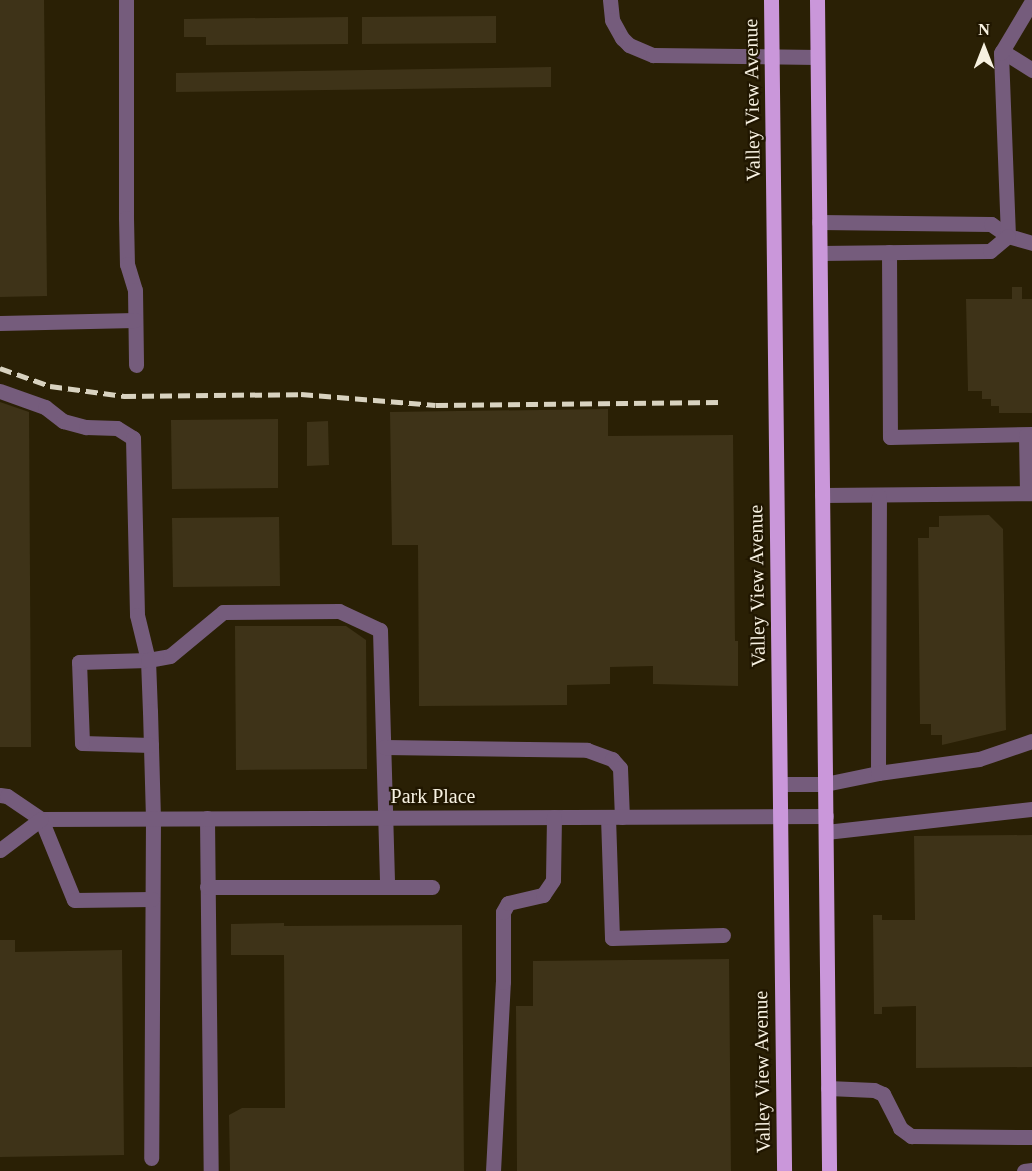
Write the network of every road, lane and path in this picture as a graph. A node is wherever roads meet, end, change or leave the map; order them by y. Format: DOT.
graph roads {
  1 [pos="126,0"];
  2 [pos="610,0"];
  3 [pos="771,0"];
  4 [pos="817,0"];
  5 [pos="1032,1"];
  6 [pos="1002,51"];
  7 [pos="817,57"];
  8 [pos="772,58"];
  9 [pos="1032,70"];
  10 [pos="819,222"];
  11 [pos="1008,236"];
  12 [pos="1032,243"];
  13 [pos="889,252"];
  14 [pos="820,253"];
  15 [pos="135,320"];
  16 [pos="0,323"];
  17 [pos="136,365"];
  18 [pos="0,391"];
  19 [pos="1029,435"];
  20 [pos="1029,493"];
  21 [pos="822,495"];
  22 [pos="879,496"];
  23 [pos="148,660"];
  24 [pos="1032,741"];
  25 [pos="151,745"];
  26 [pos="384,747"];
  27 [pos="878,773"];
  28 [pos="780,784"];
  29 [pos="825,784"];
  30 [pos="0,795"];
  31 [pos="1032,809"];
  32 [pos="781,816"];
  33 [pos="554,817"];
  34 [pos="615,817"];
  35 [pos="153,818"];
  36 [pos="207,818"];
  37 [pos="387,818"];
  38 [pos="40,819"];
  39 [pos="825,824"];
  40 [pos="0,850"];
  41 [pos="432,886"];
  42 [pos="207,887"];
  43 [pos="387,887"];
  44 [pos="152,899"];
  45 [pos="723,935"];
  46 [pos="828,1088"];
  47 [pos="1032,1137"];
  48 [pos="151,1158"];
  49 [pos="1032,1170"];
  50 [pos="211,1171"];
  51 [pos="493,1171"];
  52 [pos="784,1171"];
  53 [pos="829,1171"];
  54 [pos="1024,1171"];
  1 -- 15 [label="street"];
  2 -- 8 [label="street"];
  3 -- 8 [label="main road, Valley View Avenue"];
  4 -- 7 [label="main road"];
  5 -- 6 [label="street"];
  6 -- 9 [label="street"];
  6 -- 11 [label="street"];
  7 -- 8 [label="street"];
  7 -- 10 [label="main road"];
  8 -- 28 [label="main road, Valley View Avenue"];
  10 -- 11 [label="street"];
  10 -- 14 [label="main road"];
  11 -- 12 [label="street"];
  11 -- 13 [label="street"];
  13 -- 14 [label="street"];
  13 -- 19 [label="street"];
  14 -- 21 [label="main road"];
  15 -- 16 [label="street"];
  15 -- 17 [label="street"];
  18 -- 23 [label="street"];
  19 -- 20 [label="street"];
  20 -- 22 [label="street"];
  21 -- 22 [label="street"];
  21 -- 29 [label="main road"];
  22 -- 27 [label="street"];
  23 -- 25 [label="street"];
  23 -- 25 [label="street"];
  23 -- 26 [label="street"];
  24 -- 27 [label="street"];
  25 -- 35 [label="street"];
  26 -- 34 [label="street"];
  26 -- 37 [label="street"];
  27 -- 29 [label="street"];
  28 -- 29 [label="street"];
  28 -- 32 [label="main road, Valley View Avenue"];
  29 -- 39 [label="main road"];
  30 -- 38 [label="street"];
  31 -- 39 [label="street, Park Place"];
  32 -- 34 [label="street, Park Place"];
  32 -- 39 [label="street, Park Place"];
  32 -- 52 [label="main road, Valley View Avenue"];
  33 -- 34 [label="street, Park Place"];
  33 -- 37 [label="street, Park Place"];
  33 -- 51 [label="street"];
  34 -- 45 [label="street"];
  35 -- 36 [label="street, Park Place"];
  35 -- 38 [label="street, Park Place"];
  35 -- 44 [label="street"];
  36 -- 37 [label="street, Park Place"];
  36 -- 42 [label="street"];
  37 -- 43 [label="street"];
  38 -- 40 [label="street"];
  38 -- 44 [label="street"];
  39 -- 46 [label="main road"];
  41 -- 43 [label="street"];
  42 -- 43 [label="street"];
  42 -- 50 [label="street"];
  44 -- 48 [label="street"];
  46 -- 47 [label="street"];
  46 -- 53 [label="main road"];
  49 -- 54 [label="street"];
}
